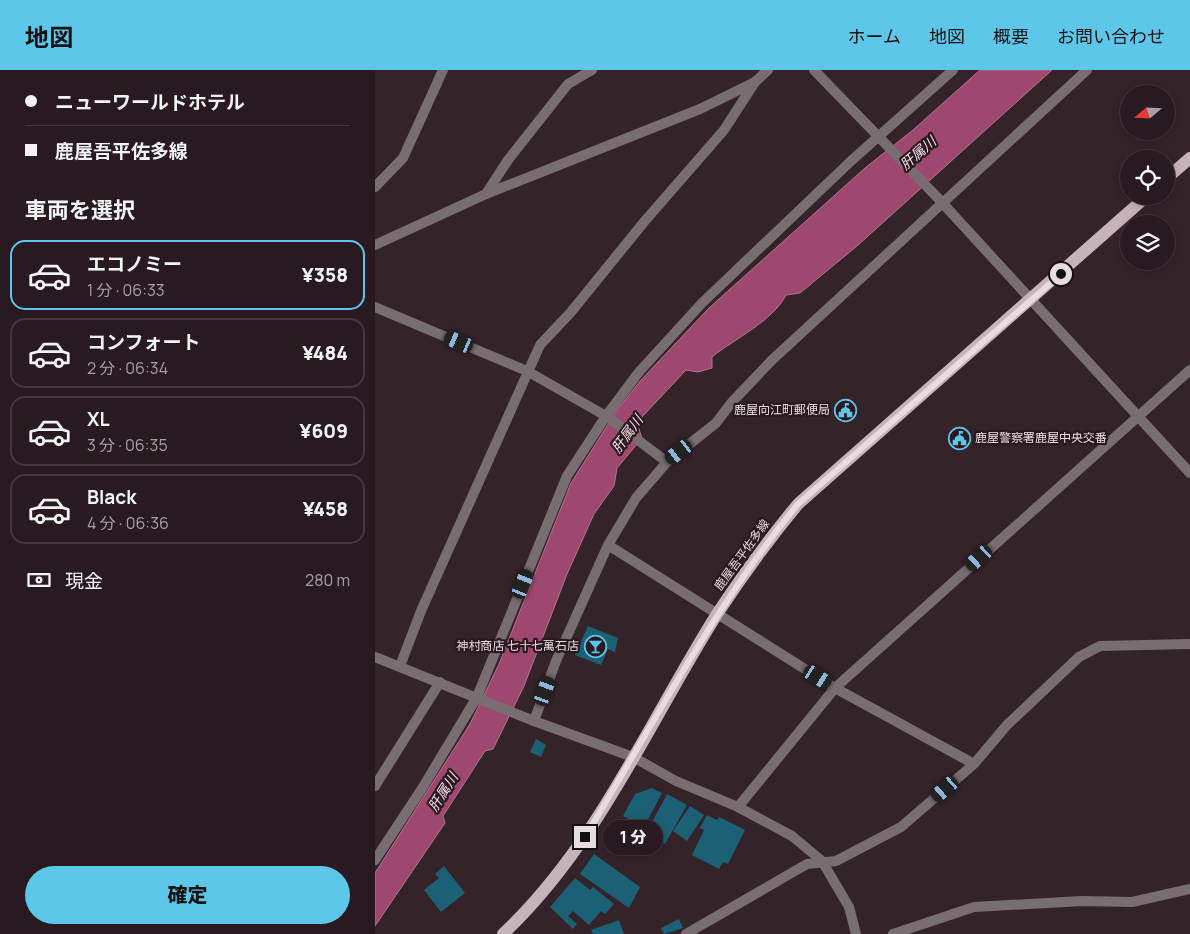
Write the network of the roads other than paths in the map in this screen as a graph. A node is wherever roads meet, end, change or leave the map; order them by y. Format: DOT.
graph roads {
  1 [pos="443,70"];
  2 [pos="592,70"];
  3 [pos="767,70"];
  4 [pos="814,70"];
  5 [pos="953,70"];
  6 [pos="1087,70"];
  7 [pos="755,82"];
  8 [pos="882,139"];
  9 [pos="1190,158"];
  10 [pos="1175,171"];
  11 [pos="375,187"];
  12 [pos="486,194"];
  13 [pos="939,199"];
  14 [pos="1137,205"];
  15 [pos="375,245"];
  16 [pos="1031,300"];
  17 [pos="375,307"];
  18 [pos="1190,370"];
  19 [pos="527,371"];
  20 [pos="1137,415"];
  21 [pos="609,419"];
  22 [pos="667,462"];
  23 [pos="1190,473"];
  24 [pos="608,545"];
  25 [pos="717,614"];
  26 [pos="1190,644"];
  27 [pos="375,657"];
  28 [pos="400,666"];
  29 [pos="440,682"];
  30 [pos="835,688"];
  31 [pos="477,697"];
  32 [pos="534,721"];
  33 [pos="633,758"];
  34 [pos="974,764"];
  35 [pos="375,786"];
  36 [pos="738,807"];
  37 [pos="375,860"];
  38 [pos="821,861"];
  39 [pos="1190,889"];
  40 [pos="503,934"];
  41 [pos="686,934"];
  42 [pos="856,934"];
  43 [pos="893,934"];
  1 -- 11 [label="street"];
  2 -- 12 [label="street"];
  3 -- 7 [label="street"];
  4 -- 8 [label="street"];
  5 -- 8 [label="street"];
  6 -- 13 [label="street"];
  7 -- 12 [label="street"];
  7 -- 19 [label="street"];
  8 -- 13 [label="street"];
  8 -- 21 [label="street"];
  9 -- 10 [label="main road"];
  12 -- 15 [label="street"];
  13 -- 16 [label="street"];
  13 -- 22 [label="street"];
  14 -- 16 [label="main road, 鹿屋吾平佐多線"];
  16 -- 20 [label="street"];
  16 -- 25 [label="main road, 鹿屋吾平佐多線"];
  17 -- 19 [label="street"];
  18 -- 20 [label="street"];
  19 -- 21 [label="street"];
  19 -- 28 [label="street"];
  20 -- 23 [label="street"];
  20 -- 30 [label="street"];
  21 -- 22 [label="street"];
  21 -- 31 [label="street"];
  22 -- 24 [label="street"];
  24 -- 25 [label="street"];
  24 -- 32 [label="street"];
  25 -- 30 [label="street"];
  25 -- 33 [label="main road, 鹿屋吾平佐多線"];
  26 -- 34 [label="street"];
  27 -- 28 [label="street"];
  28 -- 29 [label="street"];
  29 -- 31 [label="street"];
  29 -- 35 [label="street"];
  30 -- 34 [label="street"];
  30 -- 36 [label="street"];
  31 -- 32 [label="street"];
  31 -- 37 [label="street"];
  32 -- 33 [label="street"];
  33 -- 36 [label="street"];
  33 -- 40 [label="main road, 鹿屋吾平佐多線"];
  34 -- 38 [label="street"];
  36 -- 38 [label="street"];
  38 -- 41 [label="street"];
  38 -- 42 [label="street"];
  39 -- 43 [label="street"];
}
